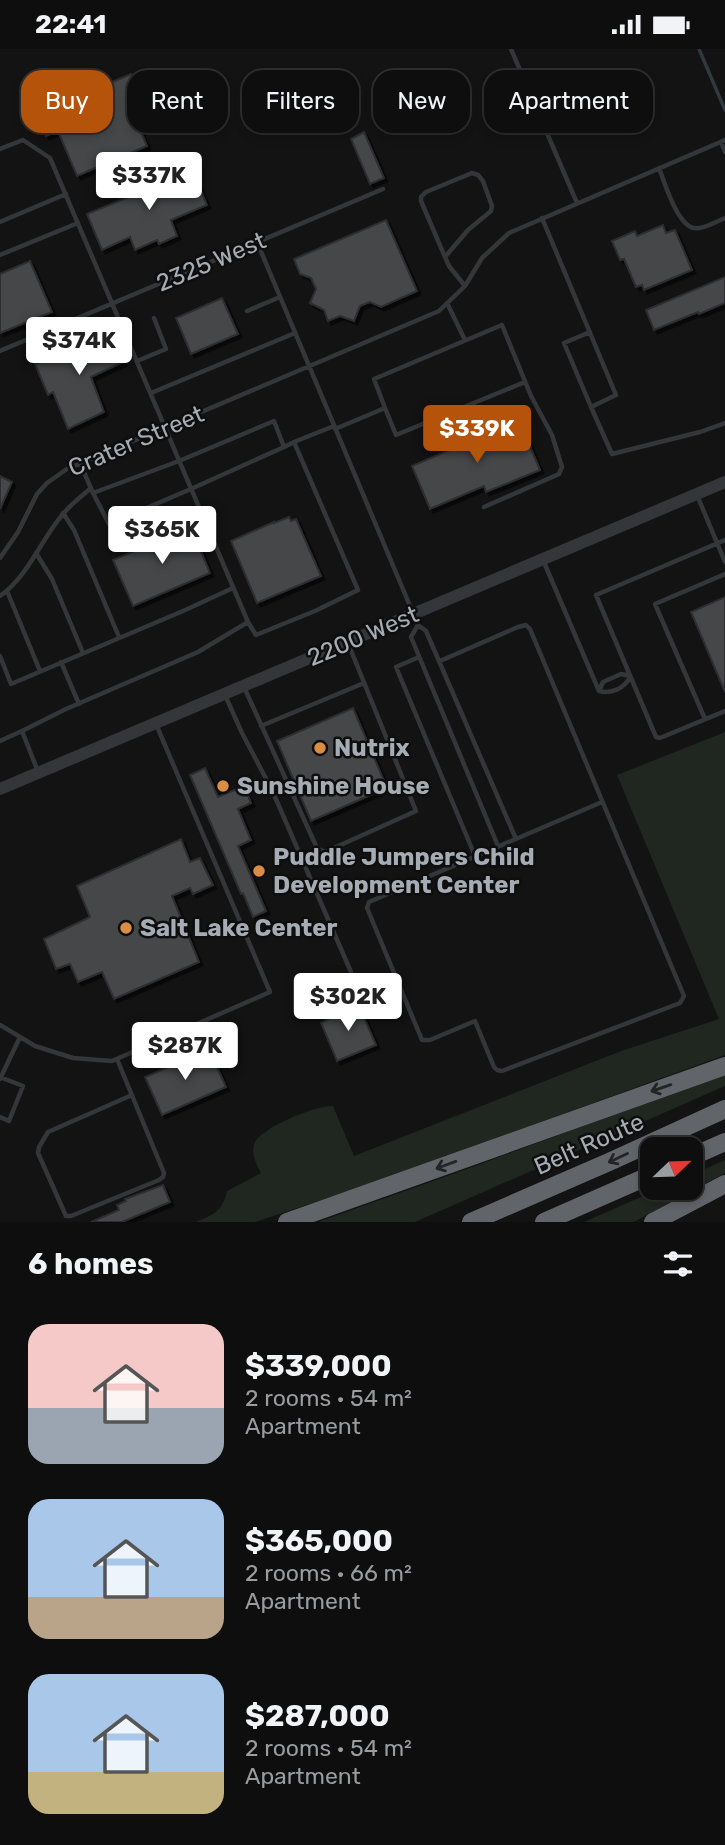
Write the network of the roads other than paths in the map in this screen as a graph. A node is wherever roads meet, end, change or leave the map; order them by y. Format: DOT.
graph roads {
  1 [pos="511,49"];
  2 [pos="723,141"];
  3 [pos="0,149"];
  4 [pos="725,152"];
  5 [pos="659,168"];
  6 [pos="383,189"];
  7 [pos="66,194"];
  8 [pos="577,203"];
  9 [pos="542,218"];
  10 [pos="725,218"];
  11 [pos="0,222"];
  12 [pos="78,223"];
  13 [pos="257,242"];
  14 [pos="0,255"];
  15 [pos="445,257"];
  16 [pos="465,286"];
  17 [pos="280,297"];
  18 [pos="113,303"];
  19 [pos="447,303"];
  20 [pos="247,311"];
  21 [pos="154,318"];
  22 [pos="295,333"];
  23 [pos="590,333"];
  24 [pos="466,340"];
  25 [pos="0,351"];
  26 [pos="137,361"];
  27 [pos="309,367"];
  28 [pos="526,382"];
  29 [pos="151,393"];
  30 [pos="591,407"];
  31 [pos="385,408"];
  32 [pos="725,423"];
  33 [pos="165,428"];
  34 [pos="335,428"];
  35 [pos="294,442"];
  36 [pos="284,447"];
  37 [pos="179,461"];
  38 [pos="80,463"];
  39 [pos="725,482"];
  40 [pos="191,489"];
  41 [pos="92,491"];
  42 [pos="696,494"];
  43 [pos="484,507"];
  44 [pos="63,513"];
  45 [pos="725,540"];
  46 [pos="717,543"];
  47 [pos="36,553"];
  48 [pos="0,558"];
  49 [pos="542,559"];
  50 [pos="725,562"];
  51 [pos="725,574"];
  52 [pos="233,588"];
  53 [pos="7,591"];
  54 [pos="0,596"];
  55 [pos="415,620"];
  56 [pos="248,622"];
  57 [pos="119,638"];
  58 [pos="347,642"];
  59 [pos="83,653"];
  60 [pos="0,656"];
  61 [pos="419,657"];
  62 [pos="440,661"];
  63 [pos="61,662"];
  64 [pos="40,671"];
  65 [pos="631,677"];
  66 [pos="364,683"];
  67 [pos="244,686"];
  68 [pos="599,691"];
  69 [pos="225,694"];
  70 [pos="79,704"];
  71 [pos="725,711"];
  72 [pos="705,719"];
  73 [pos="156,723"];
  74 [pos="261,726"];
  75 [pos="22,731"];
  76 [pos="0,741"];
  77 [pos="39,773"];
  78 [pos="0,789"];
  79 [pos="602,802"];
  80 [pos="516,839"];
  81 [pos="498,846"];
  82 [pos="475,856"];
  83 [pos="302,1000"];
  84 [pos="1,1026"];
  85 [pos="20,1037"];
  86 [pos="117,1059"];
  87 [pos="725,1066"];
  88 [pos="0,1078"];
  89 [pos="132,1095"];
  90 [pos="725,1109"];
  91 [pos="0,1117"];
  92 [pos="725,1142"];
  93 [pos="704,1151"];
  94 [pos="640,1180"];
  95 [pos="725,1184"];
  96 [pos="287,1222"];
  97 [pos="471,1222"];
  98 [pos="544,1222"];
  99 [pos="653,1222"];
  1 -- 8 [label="lane"];
  2 -- 4 [label="lane"];
  2 -- 5 [label="lane, Crater Street"];
  3 -- 7 [label="lane"];
  5 -- 8 [label="lane, Crater Street"];
  5 -- 10 [label="lane"];
  6 -- 13 [label="lane, 2325 West"];
  7 -- 11 [label="lane"];
  7 -- 12 [label="lane"];
  8 -- 9 [label="lane, Crater Street"];
  9 -- 16 [label="lane, Crater Street"];
  9 -- 23 [label="lane"];
  12 -- 14 [label="lane"];
  12 -- 18 [label="lane"];
  13 -- 17 [label="lane"];
  13 -- 18 [label="lane, 2325 West"];
  15 -- 15 [label="lane"];
  15 -- 16 [label="lane"];
  16 -- 19 [label="lane, Crater Street"];
  17 -- 20 [label="lane"];
  17 -- 22 [label="lane"];
  18 -- 25 [label="lane, 2325 West"];
  18 -- 26 [label="lane"];
  19 -- 24 [label="lane"];
  19 -- 27 [label="lane, Crater Street"];
  21 -- 26 [label="lane"];
  22 -- 27 [label="lane"];
  22 -- 29 [label="lane"];
  23 -- 30 [label="lane"];
  23 -- 30 [label="lane"];
  24 -- 28 [label="lane"];
  24 -- 31 [label="lane"];
  26 -- 29 [label="lane"];
  27 -- 33 [label="lane, Crater Street"];
  27 -- 34 [label="lane"];
  28 -- 31 [label="lane"];
  28 -- 43 [label="lane"];
  29 -- 33 [label="lane"];
  30 -- 32 [label="lane"];
  31 -- 34 [label="lane"];
  33 -- 37 [label="lane"];
  33 -- 38 [label="lane, Crater Street"];
  34 -- 35 [label="lane"];
  34 -- 55 [label="lane"];
  35 -- 36 [label="lane"];
  35 -- 56 [label="lane"];
  36 -- 37 [label="lane"];
  36 -- 40 [label="lane"];
  37 -- 40 [label="lane"];
  37 -- 41 [label="lane"];
  38 -- 41 [label="lane"];
  38 -- 48 [label="lane, Crater Street"];
  39 -- 42 [label="street, 2200 West"];
  40 -- 41 [label="lane"];
  40 -- 52 [label="lane"];
  41 -- 44 [label="lane"];
  42 -- 46 [label="lane"];
  42 -- 49 [label="street, 2200 West"];
  44 -- 47 [label="lane"];
  44 -- 57 [label="lane"];
  45 -- 46 [label="lane"];
  46 -- 50 [label="lane"];
  46 -- 65 [label="lane"];
  47 -- 53 [label="lane"];
  47 -- 59 [label="lane"];
  49 -- 55 [label="street, 2200 West"];
  49 -- 68 [label="lane"];
  51 -- 72 [label="lane"];
  52 -- 56 [label="lane"];
  52 -- 57 [label="lane"];
  53 -- 54 [label="lane"];
  53 -- 64 [label="lane"];
  55 -- 58 [label="street, 2200 West"];
  55 -- 61 [label="lane"];
  55 -- 62 [label="lane"];
  56 -- 70 [label="lane"];
  57 -- 59 [label="lane"];
  58 -- 66 [label="lane"];
  58 -- 67 [label="street, 2200 West"];
  59 -- 63 [label="lane"];
  60 -- 64 [label="lane"];
  61 -- 81 [label="lane"];
  61 -- 82 [label="lane"];
  62 -- 79 [label="lane"];
  62 -- 80 [label="lane"];
  63 -- 64 [label="lane"];
  63 -- 70 [label="lane"];
  65 -- 68 [label="lane"];
  65 -- 68 [label="lane"];
  65 -- 72 [label="lane"];
  66 -- 74 [label="lane"];
  66 -- 74 [label="lane"];
  67 -- 69 [label="street, 2200 West"];
  67 -- 74 [label="lane"];
  69 -- 73 [label="street, 2200 West"];
  69 -- 83 [label="lane"];
  70 -- 75 [label="lane"];
  71 -- 72 [label="lane"];
  73 -- 77 [label="street, 2200 West"];
  73 -- 86 [label="lane"];
  75 -- 76 [label="lane"];
  75 -- 77 [label="lane"];
  77 -- 78 [label="street, 2200 West"];
  79 -- 80 [label="lane"];
  79 -- 82 [label="lane"];
  80 -- 81 [label="lane"];
  81 -- 82 [label="lane"];
  84 -- 85 [label="lane"];
  85 -- 86 [label="lane"];
  85 -- 88 [label="lane"];
  86 -- 89 [label="lane"];
  87 -- 96 [label="highway, one-way"];
  88 -- 91 [label="lane"];
  89 -- 89 [label="lane"];
  90 -- 97 [label="highway, Belt Route, one-way"];
  92 -- 93 [label="highway"];
  94 -- 98 [label="highway"];
  95 -- 99 [label="highway"];
}
